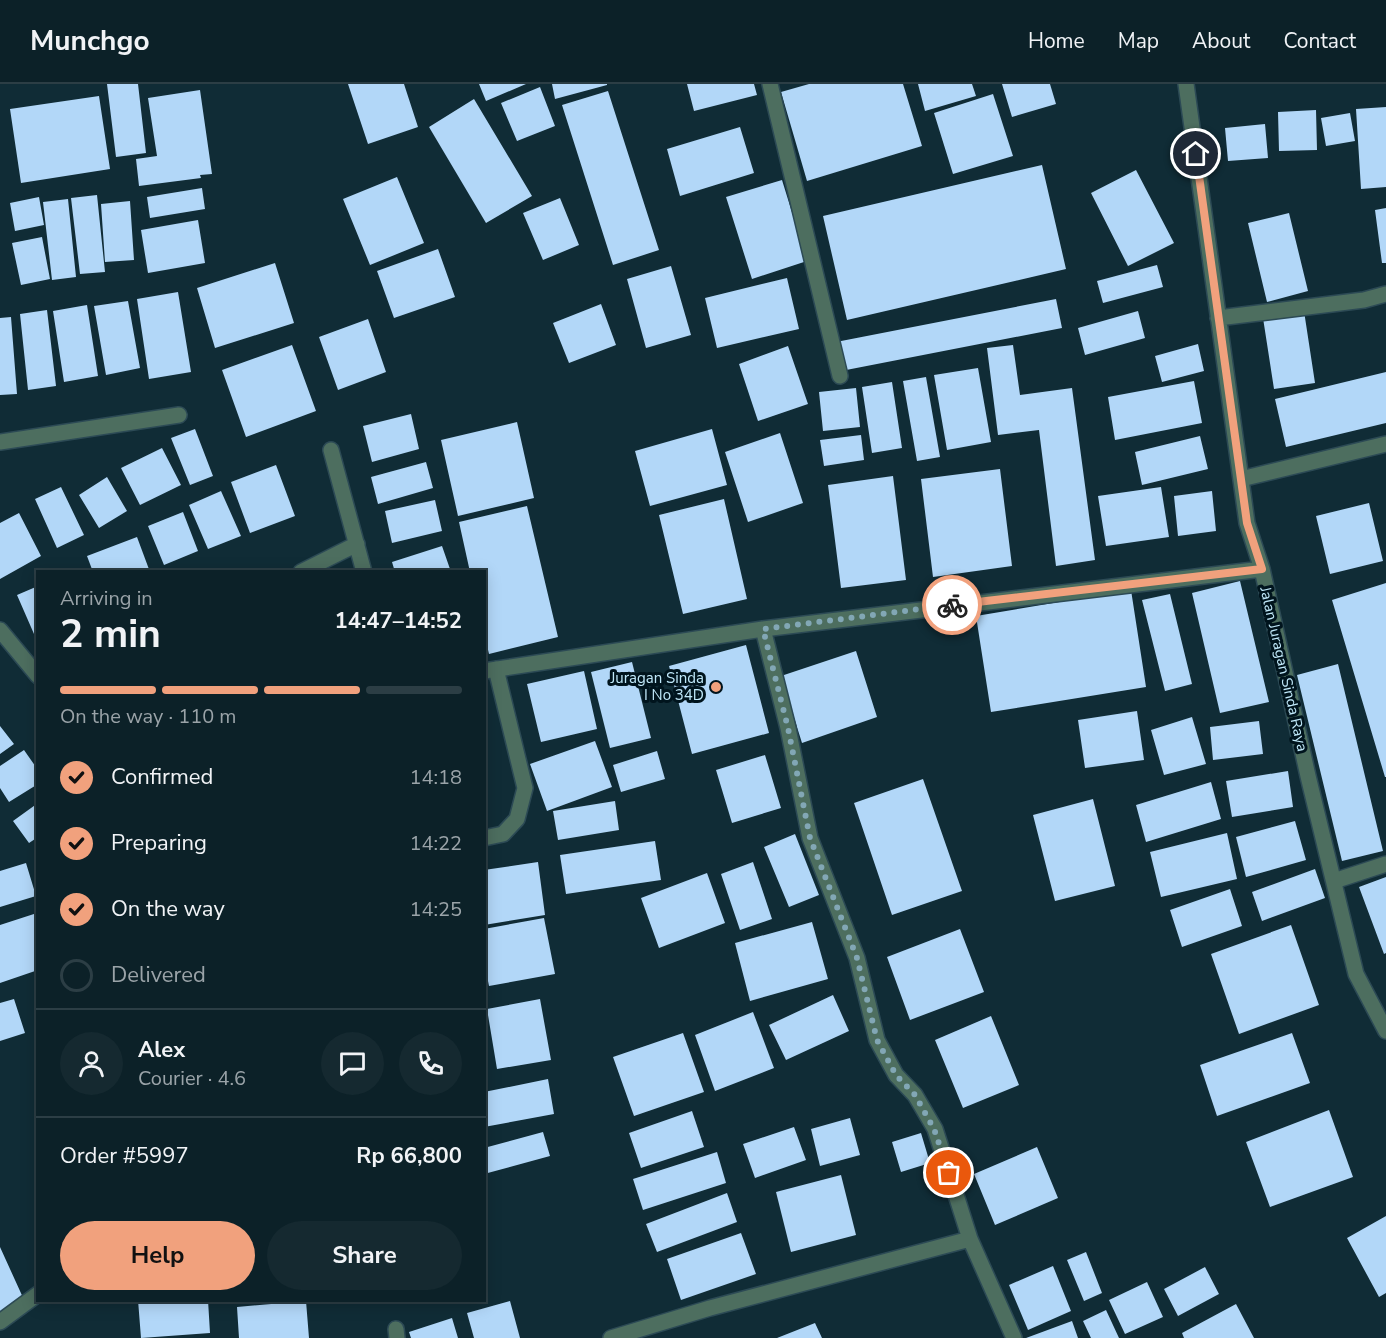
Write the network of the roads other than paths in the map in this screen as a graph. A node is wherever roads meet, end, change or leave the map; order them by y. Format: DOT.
graph roads {
  1 [pos="770,84"];
  2 [pos="1186,84"];
  3 [pos="1386,294"];
  4 [pos="1218,318"];
  5 [pos="840,376"];
  6 [pos="179,415"];
  7 [pos="0,442"];
  8 [pos="1386,444"];
  9 [pos="331,450"];
  10 [pos="1241,479"];
  11 [pos="357,544"];
  12 [pos="1262,569"];
  13 [pos="305,570"];
  14 [pos="364,570"];
  15 [pos="763,629"];
  16 [pos="0,630"];
  17 [pos="490,670"];
  18 [pos="36,674"];
  19 [pos="486,838"];
  20 [pos="1386,864"];
  21 [pos="1334,881"];
  22 [pos="1386,1031"];
  23 [pos="970,1239"];
  24 [pos="36,1295"];
  25 [pos="0,1322"];
  26 [pos="611,1338"];
  27 [pos="1014,1338"];
  1 -- 5 [label="street"];
  2 -- 4 [label="street, Jalan Juragan Sinda Raya"];
  3 -- 4 [label="street"];
  4 -- 10 [label="street, Jalan Juragan Sinda Raya"];
  6 -- 7 [label="street"];
  8 -- 10 [label="street"];
  9 -- 11 [label="street"];
  10 -- 12 [label="street, Jalan Juragan Sinda Raya"];
  11 -- 13 [label="street"];
  11 -- 14 [label="street"];
  12 -- 15 [label="street"];
  12 -- 21 [label="street, Jalan Juragan Sinda Raya"];
  15 -- 17 [label="street"];
  15 -- 23 [label="street"];
  16 -- 18 [label="street"];
  17 -- 19 [label="street"];
  20 -- 21 [label="street"];
  21 -- 22 [label="street, Jalan Juragan Sinda Raya"];
  23 -- 26 [label="street"];
  23 -- 27 [label="street"];
  24 -- 25 [label="street"];
}
